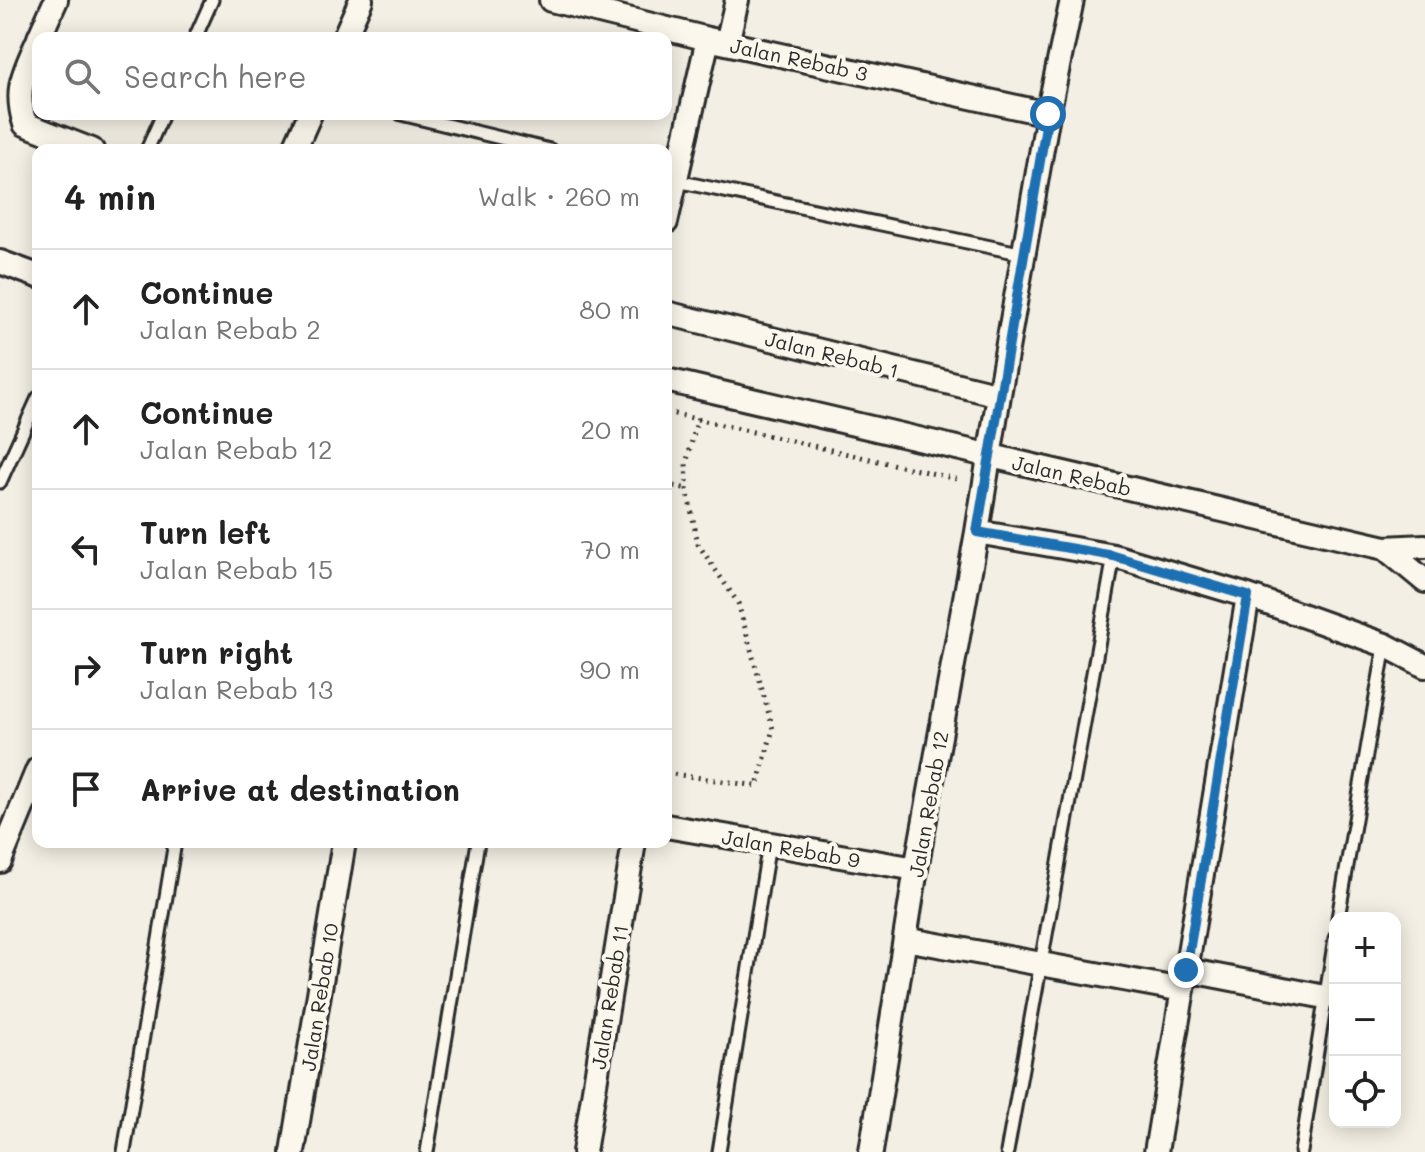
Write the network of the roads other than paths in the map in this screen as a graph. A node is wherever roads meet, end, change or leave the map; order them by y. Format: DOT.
graph roads {
  1 [pos="56,0"];
  2 [pos="212,0"];
  3 [pos="361,0"];
  4 [pos="551,0"];
  5 [pos="737,0"];
  6 [pos="1072,0"];
  7 [pos="42,32"];
  8 [pos="198,32"];
  9 [pos="347,32"];
  10 [pos="718,41"];
  11 [pos="32,55"];
  12 [pos="1048,114"];
  13 [pos="160,120"];
  14 [pos="307,120"];
  15 [pos="426,120"];
  16 [pos="77,144"];
  17 [pos="150,144"];
  18 [pos="297,144"];
  19 [pos="525,144"];
  20 [pos="672,173"];
  21 [pos="672,179"];
  22 [pos="1024,254"];
  23 [pos="0,262"];
  24 [pos="32,274"];
  25 [pos="672,314"];
  26 [pos="672,381"];
  27 [pos="999,395"];
  28 [pos="32,411"];
  29 [pos="989,456"];
  30 [pos="0,482"];
  31 [pos="977,532"];
  32 [pos="1425,546"];
  33 [pos="1385,548"];
  34 [pos="1114,556"];
  35 [pos="1425,581"];
  36 [pos="1248,596"];
  37 [pos="1385,645"];
  38 [pos="1425,666"];
  39 [pos="32,784"];
  40 [pos="672,827"];
  41 [pos="769,844"];
  42 [pos="174,848"];
  43 [pos="343,848"];
  44 [pos="477,848"];
  45 [pos="633,848"];
  46 [pos="0,861"];
  47 [pos="916,869"];
  48 [pos="1339,912"];
  49 [pos="905,939"];
  50 [pos="1040,963"];
  51 [pos="1329,973"];
  52 [pos="1184,980"];
  53 [pos="1325,997"];
  54 [pos="124,1152"];
  55 [pos="293,1152"];
  56 [pos="427,1152"];
  57 [pos="584,1152"];
  58 [pos="719,1152"];
  59 [pos="871,1152"];
  60 [pos="1007,1152"];
  61 [pos="1156,1152"];
  62 [pos="1301,1152"];
  1 -- 7 [label="street"];
  2 -- 8 [label="lane"];
  3 -- 9 [label="street"];
  4 -- 10 [label="street, Jalan Rebab 3"];
  5 -- 10 [label="street"];
  6 -- 12 [label="street, Jalan Rebab 12"];
  10 -- 12 [label="street, Jalan Rebab 3"];
  10 -- 20 [label="street"];
  11 -- 16 [label="street"];
  12 -- 22 [label="street, Jalan Rebab 12"];
  13 -- 17 [label="lane"];
  14 -- 18 [label="street"];
  15 -- 19 [label="lane"];
  21 -- 22 [label="lane"];
  22 -- 27 [label="street, Jalan Rebab 12"];
  23 -- 24 [label="street"];
  25 -- 27 [label="street, Jalan Rebab 1"];
  26 -- 29 [label="street, Jalan Rebab"];
  27 -- 29 [label="street, Jalan Rebab 12"];
  28 -- 30 [label="lane"];
  29 -- 31 [label="street, Jalan Rebab 12"];
  29 -- 33 [label="street, Jalan Rebab"];
  31 -- 34 [label="street"];
  31 -- 47 [label="street, Jalan Rebab 12"];
  32 -- 33 [label="street, Jalan Rebab"];
  33 -- 35 [label="street, Jalan Rebab"];
  34 -- 36 [label="street"];
  34 -- 50 [label="lane"];
  36 -- 37 [label="street"];
  36 -- 52 [label="street"];
  37 -- 38 [label="street"];
  37 -- 48 [label="lane"];
  39 -- 46 [label="street"];
  40 -- 41 [label="street, Jalan Rebab 9"];
  41 -- 47 [label="street, Jalan Rebab 9"];
  41 -- 58 [label="lane"];
  42 -- 54 [label="lane"];
  43 -- 55 [label="street, Jalan Rebab 10"];
  44 -- 56 [label="lane"];
  45 -- 57 [label="street, Jalan Rebab 11"];
  47 -- 49 [label="street, Jalan Rebab 12"];
  49 -- 50 [label="street"];
  49 -- 59 [label="street, Jalan Rebab 12"];
  50 -- 52 [label="street"];
  50 -- 60 [label="lane"];
  51 -- 53 [label="lane"];
  52 -- 53 [label="street"];
  52 -- 61 [label="street"];
  53 -- 62 [label="lane"];
}
